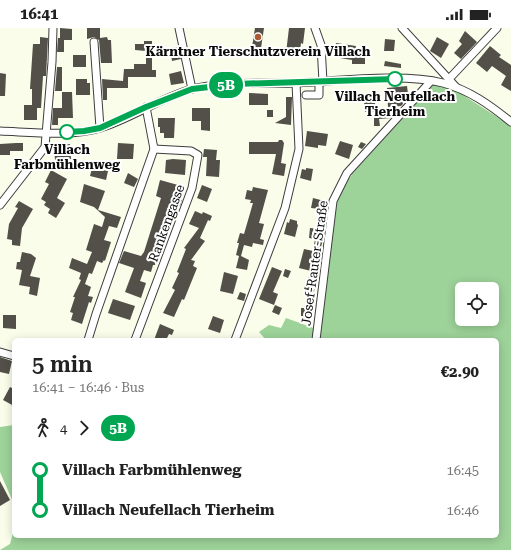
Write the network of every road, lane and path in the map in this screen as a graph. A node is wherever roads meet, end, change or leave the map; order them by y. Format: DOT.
graph roads {
  1 [pos="53,28"];
  2 [pos="179,28"];
  3 [pos="315,28"];
  4 [pos="402,28"];
  5 [pos="497,28"];
  6 [pos="94,42"];
  7 [pos="449,79"];
  8 [pos="431,81"];
  9 [pos="321,82"];
  10 [pos="296,83"];
  11 [pos="456,87"];
  12 [pos="192,89"];
  13 [pos="306,95"];
  14 [pos="146,107"];
  15 [pos="511,122"];
  16 [pos="100,128"];
  17 [pos="0,131"];
  18 [pos="47,132"];
  19 [pos="154,149"];
  20 [pos="0,205"];
  21 [pos="89,338"];
  22 [pos="136,338"];
  23 [pos="236,338"];
  24 [pos="316,338"];
  25 [pos="0,352"];
  26 [pos="12,355"];
  1 -- 18 [label="street"];
  2 -- 12 [label="street"];
  3 -- 9 [label="street"];
  4 -- 7 [label="street"];
  5 -- 7 [label="street"];
  6 -- 16 [label="street"];
  7 -- 11 [label="street"];
  8 -- 9 [label="street"];
  8 -- 11 [label="street"];
  8 -- 24 [label="street, Josef-Rauter-Straße"];
  9 -- 10 [label="street"];
  9 -- 13 [label="street"];
  10 -- 12 [label="street"];
  10 -- 23 [label="street"];
  11 -- 15 [label="street"];
  12 -- 14 [label="street"];
  14 -- 16 [label="street"];
  14 -- 19 [label="street"];
  16 -- 18 [label="street"];
  17 -- 18 [label="street"];
  18 -- 20 [label="street"];
  19 -- 21 [label="street"];
  19 -- 22 [label="street, Rankengasse"];
  25 -- 26 [label="street"];
}
